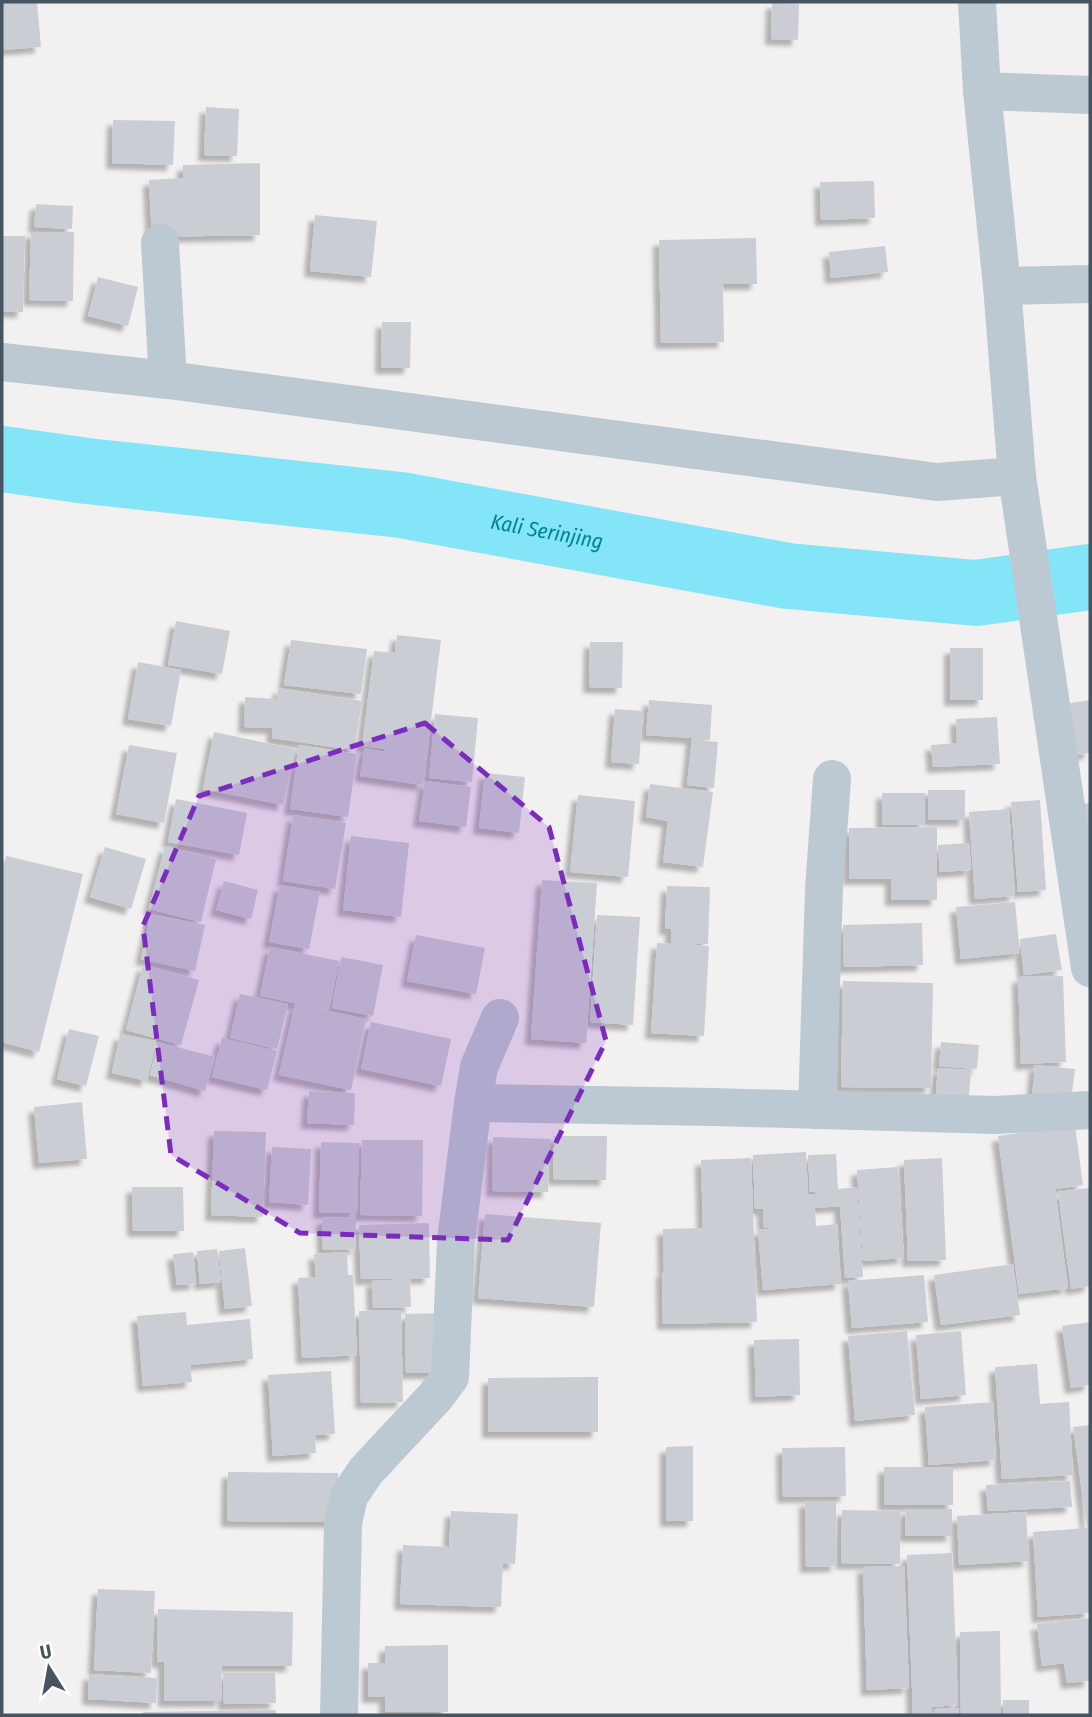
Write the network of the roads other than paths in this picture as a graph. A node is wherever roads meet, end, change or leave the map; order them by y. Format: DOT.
graph roads {
  1 [pos="977,2"];
  2 [pos="982,91"];
  3 [pos="1090,95"];
  4 [pos="160,243"];
  5 [pos="1090,284"];
  6 [pos="1002,286"];
  7 [pos="2,362"];
  8 [pos="168,380"];
  9 [pos="1017,476"];
  10 [pos="832,779"];
  11 [pos="1090,968"];
  12 [pos="500,1018"];
  13 [pos="474,1103"];
  14 [pos="817,1110"];
  15 [pos="1090,1110"];
  16 [pos="339,1715"];
  1 -- 2 [label="street"];
  2 -- 3 [label="street"];
  2 -- 6 [label="street"];
  4 -- 8 [label="street"];
  5 -- 6 [label="street"];
  6 -- 9 [label="street"];
  7 -- 8 [label="street"];
  8 -- 9 [label="street"];
  9 -- 11 [label="street"];
  10 -- 14 [label="street"];
  12 -- 13 [label="street"];
  13 -- 14 [label="street"];
  13 -- 16 [label="street"];
  14 -- 15 [label="street"];
}
